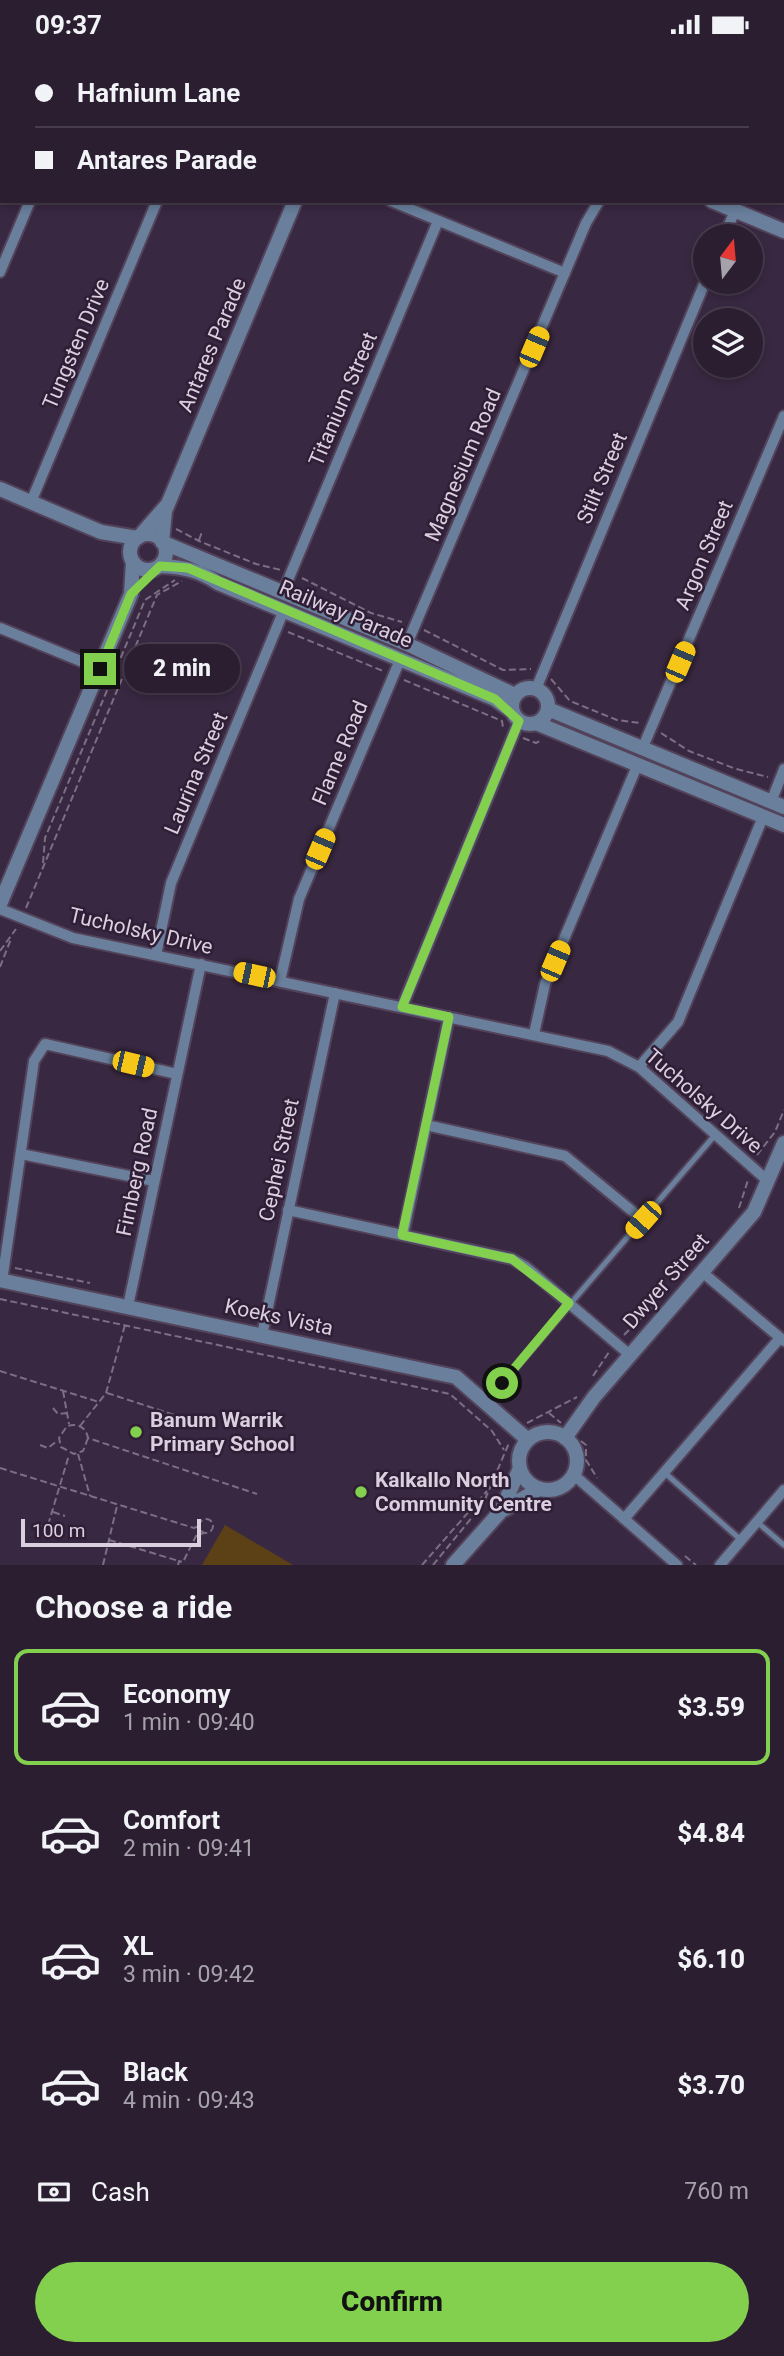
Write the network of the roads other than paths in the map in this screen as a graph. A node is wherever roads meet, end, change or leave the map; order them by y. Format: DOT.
graph roads {
  1 [pos="29,203"];
  2 [pos="156,203"];
  3 [pos="294,203"];
  4 [pos="396,203"];
  5 [pos="590,203"];
  6 [pos="598,203"];
  7 [pos="717,203"];
  8 [pos="735,211"];
  9 [pos="438,221"];
  10 [pos="586,223"];
  11 [pos="729,224"];
  12 [pos="784,231"];
  13 [pos="0,272"];
  14 [pos="565,273"];
  15 [pos="700,294"];
  16 [pos="784,416"];
  17 [pos="0,489"];
  18 [pos="31,502"];
  19 [pos="168,505"];
  20 [pos="101,532"];
  21 [pos="138,537"];
  22 [pos="163,542"];
  23 [pos="132,560"];
  24 [pos="186,561"];
  25 [pos="157,567"];
  26 [pos="283,592"];
  27 [pos="131,594"];
  28 [pos="285,610"];
  29 [pos="0,628"];
  30 [pos="407,644"];
  31 [pos="400,660"];
  32 [pos="100,669"];
  33 [pos="536,689"];
  34 [pos="515,695"];
  35 [pos="548,709"];
  36 [pos="516,716"];
  37 [pos="537,723"];
  38 [pos="643,747"];
  39 [pos="637,766"];
  40 [pos="784,769"];
  41 [pos="777,804"];
  42 [pos="763,817"];
  43 [pos="784,825"];
  44 [pos="0,907"];
  45 [pos="156,955"];
  46 [pos="201,964"];
  47 [pos="281,981"];
  48 [pos="335,993"];
  49 [pos="402,1007"];
  50 [pos="449,1017"];
  51 [pos="534,1034"];
  52 [pos="639,1067"];
  53 [pos="177,1074"];
  54 [pos="426,1125"];
  55 [pos="715,1135"];
  56 [pos="784,1143"];
  57 [pos="21,1154"];
  58 [pos="154,1181"];
  59 [pos="768,1181"];
  60 [pos="288,1210"];
  61 [pos="643,1220"];
  62 [pos="402,1235"];
  63 [pos="702,1272"];
  64 [pos="2,1275"];
  65 [pos="569,1303"];
  66 [pos="128,1306"];
  67 [pos="262,1335"];
  68 [pos="782,1340"];
  69 [pos="630,1355"];
  70 [pos="485,1403"];
  71 [pos="568,1434"];
  72 [pos="528,1440"];
  73 [pos="520,1468"];
  74 [pos="664,1473"];
  75 [pos="574,1475"];
  76 [pos="539,1489"];
  77 [pos="784,1490"];
  78 [pos="501,1511"];
  79 [pos="624,1519"];
  80 [pos="757,1522"];
  81 [pos="741,1540"];
  82 [pos="784,1545"];
  83 [pos="453,1565"];
  84 [pos="677,1565"];
  85 [pos="720,1565"];
  1 -- 13 [label="street"];
  2 -- 18 [label="street, Tungsten Drive"];
  3 -- 19 [label="street, Antares Parade"];
  4 -- 9 [label="street"];
  5 -- 10 [label="street, Magnesium Road"];
  6 -- 10 [label="street, Magnesium Road"];
  7 -- 8 [label="street"];
  8 -- 11 [label="street"];
  8 -- 12 [label="street"];
  9 -- 14 [label="street"];
  9 -- 26 [label="street, Titanium Street"];
  10 -- 14 [label="street, Magnesium Road"];
  14 -- 30 [label="street, Magnesium Road"];
  15 -- 33 [label="street, Stilt Street"];
  16 -- 38 [label="street, Argon Street"];
  17 -- 18 [label="street"];
  18 -- 20 [label="street"];
  19 -- 21 [label="street, Antares Parade"];
  19 -- 22 [label="street, Antares Parade"];
  20 -- 21 [label="street"];
  20 -- 23 [label="street"];
  21 -- 22 [label="street"];
  21 -- 23 [label="street"];
  22 -- 24 [label="street, Railway Parade"];
  22 -- 25 [label="street"];
  23 -- 25 [label="street"];
  23 -- 27 [label="street"];
  24 -- 25 [label="street, Railway Parade"];
  24 -- 26 [label="street, Railway Parade"];
  24 -- 28 [label="street, Railway Parade"];
  25 -- 27 [label="street"];
  26 -- 30 [label="street, Railway Parade"];
  27 -- 32 [label="street"];
  28 -- 31 [label="street, Railway Parade"];
  28 -- 45 [label="street, Laurina Street"];
  29 -- 32 [label="street"];
  30 -- 34 [label="street, Railway Parade"];
  31 -- 36 [label="street, Railway Parade"];
  31 -- 47 [label="street, Flame Road"];
  32 -- 44 [label="street"];
  33 -- 34 [label="street"];
  33 -- 35 [label="street"];
  34 -- 36 [label="street"];
  35 -- 37 [label="street"];
  35 -- 38 [label="street"];
  36 -- 37 [label="street"];
  36 -- 49 [label="street"];
  37 -- 39 [label="street"];
  38 -- 41 [label="street"];
  39 -- 42 [label="street"];
  39 -- 51 [label="street"];
  40 -- 41 [label="street"];
  42 -- 43 [label="street"];
  42 -- 52 [label="street"];
  44 -- 45 [label="street, Tucholsky Drive"];
  45 -- 46 [label="street, Tucholsky Drive"];
  46 -- 47 [label="street, Tucholsky Drive"];
  46 -- 53 [label="street, Firnberg Road"];
  47 -- 48 [label="street, Tucholsky Drive"];
  48 -- 49 [label="street, Tucholsky Drive"];
  48 -- 60 [label="street, Cephei Street"];
  49 -- 50 [label="street, Tucholsky Drive"];
  50 -- 51 [label="street, Tucholsky Drive"];
  50 -- 54 [label="street"];
  51 -- 52 [label="street, Tucholsky Drive"];
  52 -- 55 [label="street, Tucholsky Drive"];
  53 -- 57 [label="street"];
  53 -- 58 [label="street, Firnberg Road"];
  54 -- 61 [label="street"];
  54 -- 62 [label="street"];
  55 -- 59 [label="street, Tucholsky Drive"];
  55 -- 61 [label="lane"];
  56 -- 59 [label="street, Dwyer Street"];
  57 -- 58 [label="street"];
  57 -- 64 [label="street"];
  58 -- 66 [label="street, Firnberg Road"];
  59 -- 63 [label="street, Dwyer Street"];
  60 -- 62 [label="street"];
  60 -- 67 [label="street, Cephei Street"];
  61 -- 65 [label="lane"];
  62 -- 65 [label="street"];
  63 -- 68 [label="street"];
  63 -- 69 [label="street, Dwyer Street"];
  64 -- 66 [label="street, Koeks Vista"];
  65 -- 69 [label="street"];
  65 -- 70 [label="lane"];
  66 -- 67 [label="street, Koeks Vista"];
  67 -- 70 [label="street, Koeks Vista"];
  68 -- 74 [label="street"];
  69 -- 71 [label="street, Dwyer Street"];
  70 -- 72 [label="street, Koeks Vista"];
  71 -- 72 [label="street"];
  71 -- 75 [label="street"];
  72 -- 73 [label="street"];
  73 -- 76 [label="street"];
  73 -- 78 [label="street"];
  74 -- 79 [label="street"];
  74 -- 81 [label="lane"];
  75 -- 76 [label="street"];
  75 -- 79 [label="street"];
  76 -- 78 [label="street"];
  77 -- 80 [label="street"];
  78 -- 83 [label="street"];
  79 -- 84 [label="street"];
  80 -- 81 [label="street"];
  80 -- 82 [label="lane"];
  81 -- 85 [label="street"];
}
